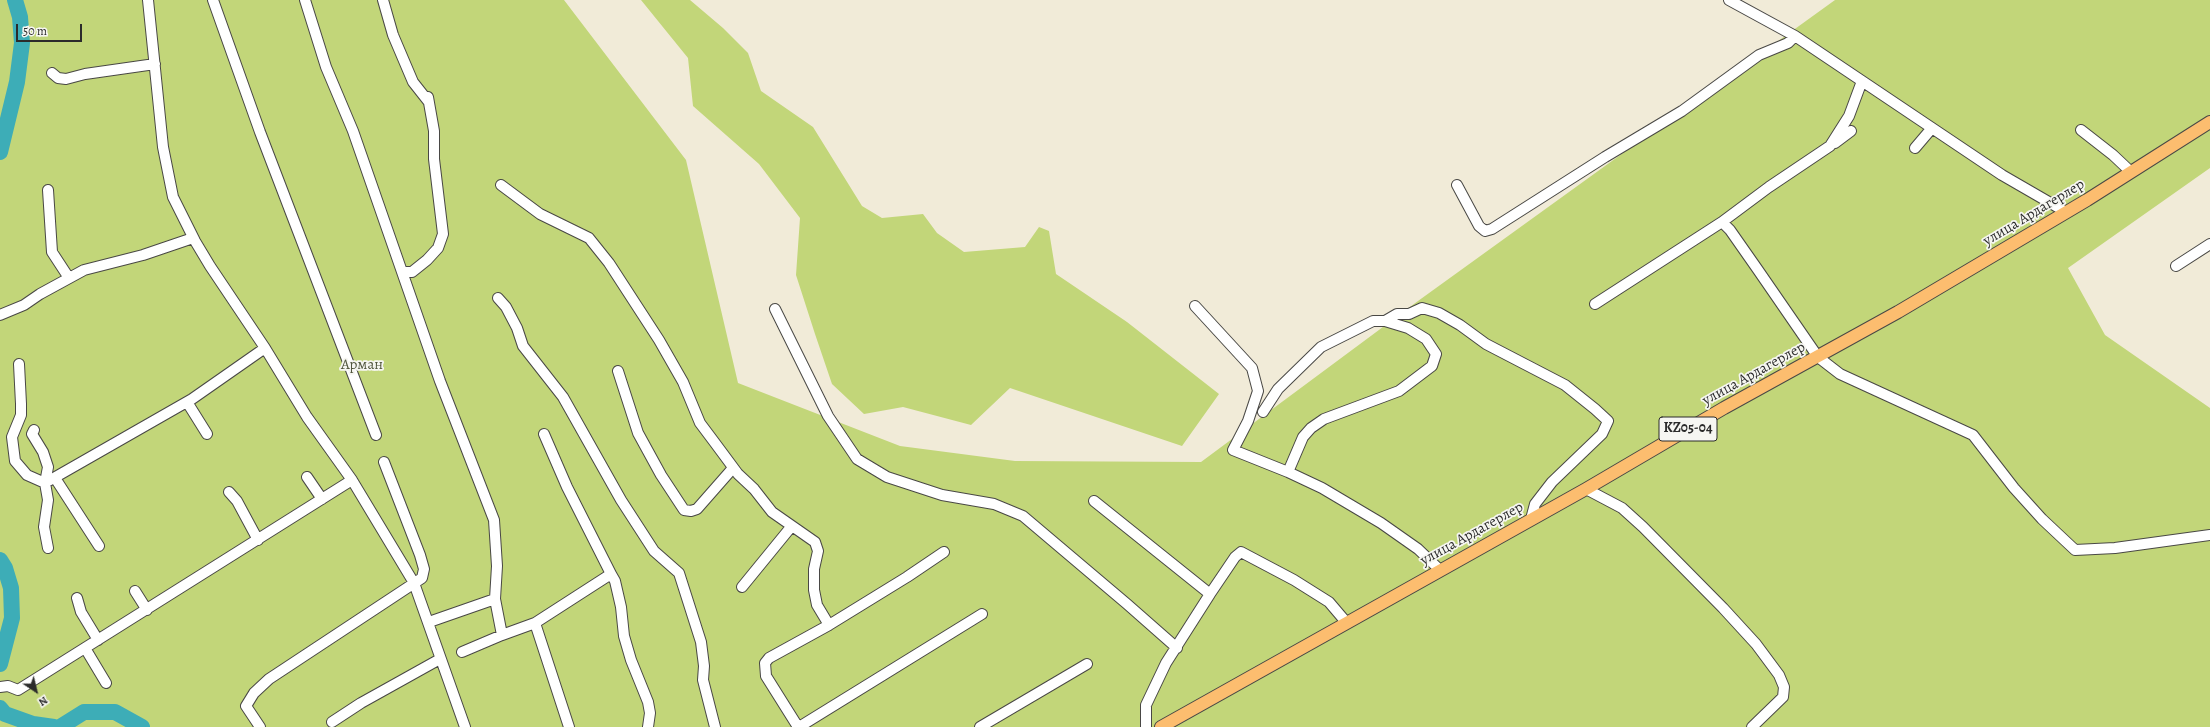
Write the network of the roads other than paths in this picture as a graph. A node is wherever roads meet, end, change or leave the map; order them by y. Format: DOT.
graph roads {
  1 [pos="148,0"];
  2 [pos="213,0"];
  3 [pos="305,0"];
  4 [pos="383,0"];
  5 [pos="1729,0"];
  6 [pos="1795,36"];
  7 [pos="155,64"];
  8 [pos="52,73"];
  9 [pos="1862,81"];
  10 [pos="2210,122"];
  11 [pos="1932,128"];
  12 [pos="2081,130"];
  13 [pos="1851,131"];
  14 [pos="1830,146"];
  15 [pos="1915,148"];
  16 [pos="2131,172"];
  17 [pos="501,185"];
  18 [pos="1457,185"];
  19 [pos="48,190"];
  20 [pos="2066,212"];
  21 [pos="1722,222"];
  22 [pos="193,238"];
  23 [pos="2210,244"];
  24 [pos="2176,266"];
  25 [pos="403,272"];
  26 [pos="69,278"];
  27 [pos="498,298"];
  28 [pos="1595,304"];
  29 [pos="1195,306"];
  30 [pos="775,309"];
  31 [pos="0,315"];
  32 [pos="1384,320"];
  33 [pos="265,348"];
  34 [pos="1818,357"];
  35 [pos="19,364"];
  36 [pos="618,371"];
  37 [pos="187,402"];
  38 [pos="1263,412"];
  39 [pos="34,430"];
  40 [pos="207,434"];
  41 [pos="544,434"];
  42 [pos="376,436"];
  43 [pos="384,462"];
  44 [pos="733,468"];
  45 [pos="1288,472"];
  46 [pos="307,477"];
  47 [pos="50,480"];
  48 [pos="352,480"];
  49 [pos="1586,489"];
  50 [pos="229,492"];
  51 [pos="322,499"];
  52 [pos="1094,501"];
  53 [pos="1531,519"];
  54 [pos="791,527"];
  55 [pos="2210,535"];
  56 [pos="258,540"];
  57 [pos="99,546"];
  58 [pos="48,548"];
  59 [pos="944,552"];
  60 [pos="1440,570"];
  61 [pos="611,574"];
  62 [pos="414,583"];
  63 [pos="742,587"];
  64 [pos="135,591"];
  65 [pos="1210,594"];
  66 [pos="76,598"];
  67 [pos="495,599"];
  68 [pos="147,610"];
  69 [pos="982,614"];
  70 [pos="428,622"];
  71 [pos="1346,622"];
  72 [pos="535,623"];
  73 [pos="829,625"];
  74 [pos="502,635"];
  75 [pos="98,640"];
  76 [pos="85,648"];
  77 [pos="1176,648"];
  78 [pos="462,652"];
  79 [pos="440,659"];
  80 [pos="1087,664"];
  81 [pos="106,683"];
  82 [pos="0,687"];
  83 [pos="332,722"];
  84 [pos="260,727"];
  85 [pos="465,727"];
  86 [pos="569,727"];
  87 [pos="648,727"];
  88 [pos="715,727"];
  89 [pos="799,727"];
  90 [pos="980,727"];
  91 [pos="1146,727"];
  92 [pos="1161,727"];
  93 [pos="1752,727"];
  1 -- 7 [label="street"];
  2 -- 42 [label="street"];
  3 -- 25 [label="street"];
  4 -- 25 [label="street"];
  5 -- 6 [label="street"];
  6 -- 9 [label="street"];
  6 -- 18 [label="street"];
  7 -- 8 [label="street"];
  7 -- 22 [label="street"];
  9 -- 11 [label="street"];
  9 -- 14 [label="street"];
  10 -- 16 [label="main road, улица Ардагерлер / KZ05-04"];
  11 -- 15 [label="street"];
  11 -- 20 [label="street"];
  12 -- 16 [label="street"];
  13 -- 14 [label="street"];
  14 -- 21 [label="street"];
  16 -- 20 [label="main road, улица Ардагерлер / KZ05-04"];
  17 -- 44 [label="street"];
  19 -- 26 [label="street"];
  20 -- 34 [label="main road, улица Ардагерлер / KZ05-04"];
  21 -- 28 [label="street"];
  21 -- 34 [label="street"];
  22 -- 26 [label="street"];
  22 -- 33 [label="street"];
  23 -- 24 [label="street"];
  25 -- 67 [label="street"];
  26 -- 31 [label="street"];
  27 -- 88 [label="street"];
  29 -- 45 [label="street"];
  30 -- 77 [label="street"];
  32 -- 38 [label="street"];
  32 -- 45 [label="street"];
  32 -- 53 [label="street"];
  33 -- 37 [label="street"];
  33 -- 48 [label="street"];
  34 -- 49 [label="main road, улица Ардагерлер / KZ05-04"];
  34 -- 55 [label="street"];
  35 -- 47 [label="street"];
  36 -- 44 [label="street"];
  37 -- 40 [label="street"];
  37 -- 47 [label="street"];
  39 -- 47 [label="street"];
  41 -- 61 [label="street"];
  43 -- 62 [label="street"];
  44 -- 54 [label="street"];
  45 -- 60 [label="street"];
  46 -- 51 [label="street"];
  47 -- 57 [label="street"];
  47 -- 58 [label="street"];
  48 -- 51 [label="street"];
  48 -- 62 [label="street"];
  49 -- 53 [label="main road, улица Ардагерлер / KZ05-04"];
  49 -- 93 [label="street"];
  50 -- 56 [label="street"];
  51 -- 56 [label="street"];
  52 -- 65 [label="street"];
  53 -- 60 [label="main road, улица Ардагерлер / KZ05-04"];
  54 -- 63 [label="street"];
  54 -- 73 [label="street"];
  56 -- 68 [label="street"];
  59 -- 73 [label="street"];
  60 -- 71 [label="main road, улица Ардагерлер / KZ05-04"];
  61 -- 72 [label="street"];
  61 -- 87 [label="street"];
  62 -- 70 [label="street"];
  62 -- 84 [label="street"];
  64 -- 68 [label="street"];
  65 -- 71 [label="street"];
  65 -- 77 [label="street"];
  66 -- 75 [label="street"];
  67 -- 70 [label="street"];
  67 -- 74 [label="street"];
  68 -- 75 [label="street"];
  69 -- 89 [label="street"];
  70 -- 79 [label="street"];
  71 -- 92 [label="main road, улица Ардагерлер / KZ05-04"];
  72 -- 74 [label="street"];
  72 -- 86 [label="street"];
  73 -- 89 [label="street"];
  74 -- 78 [label="street"];
  75 -- 76 [label="street"];
  76 -- 81 [label="street"];
  76 -- 82 [label="street"];
  77 -- 91 [label="street"];
  79 -- 83 [label="street"];
  79 -- 85 [label="street"];
  80 -- 90 [label="street"];
}
